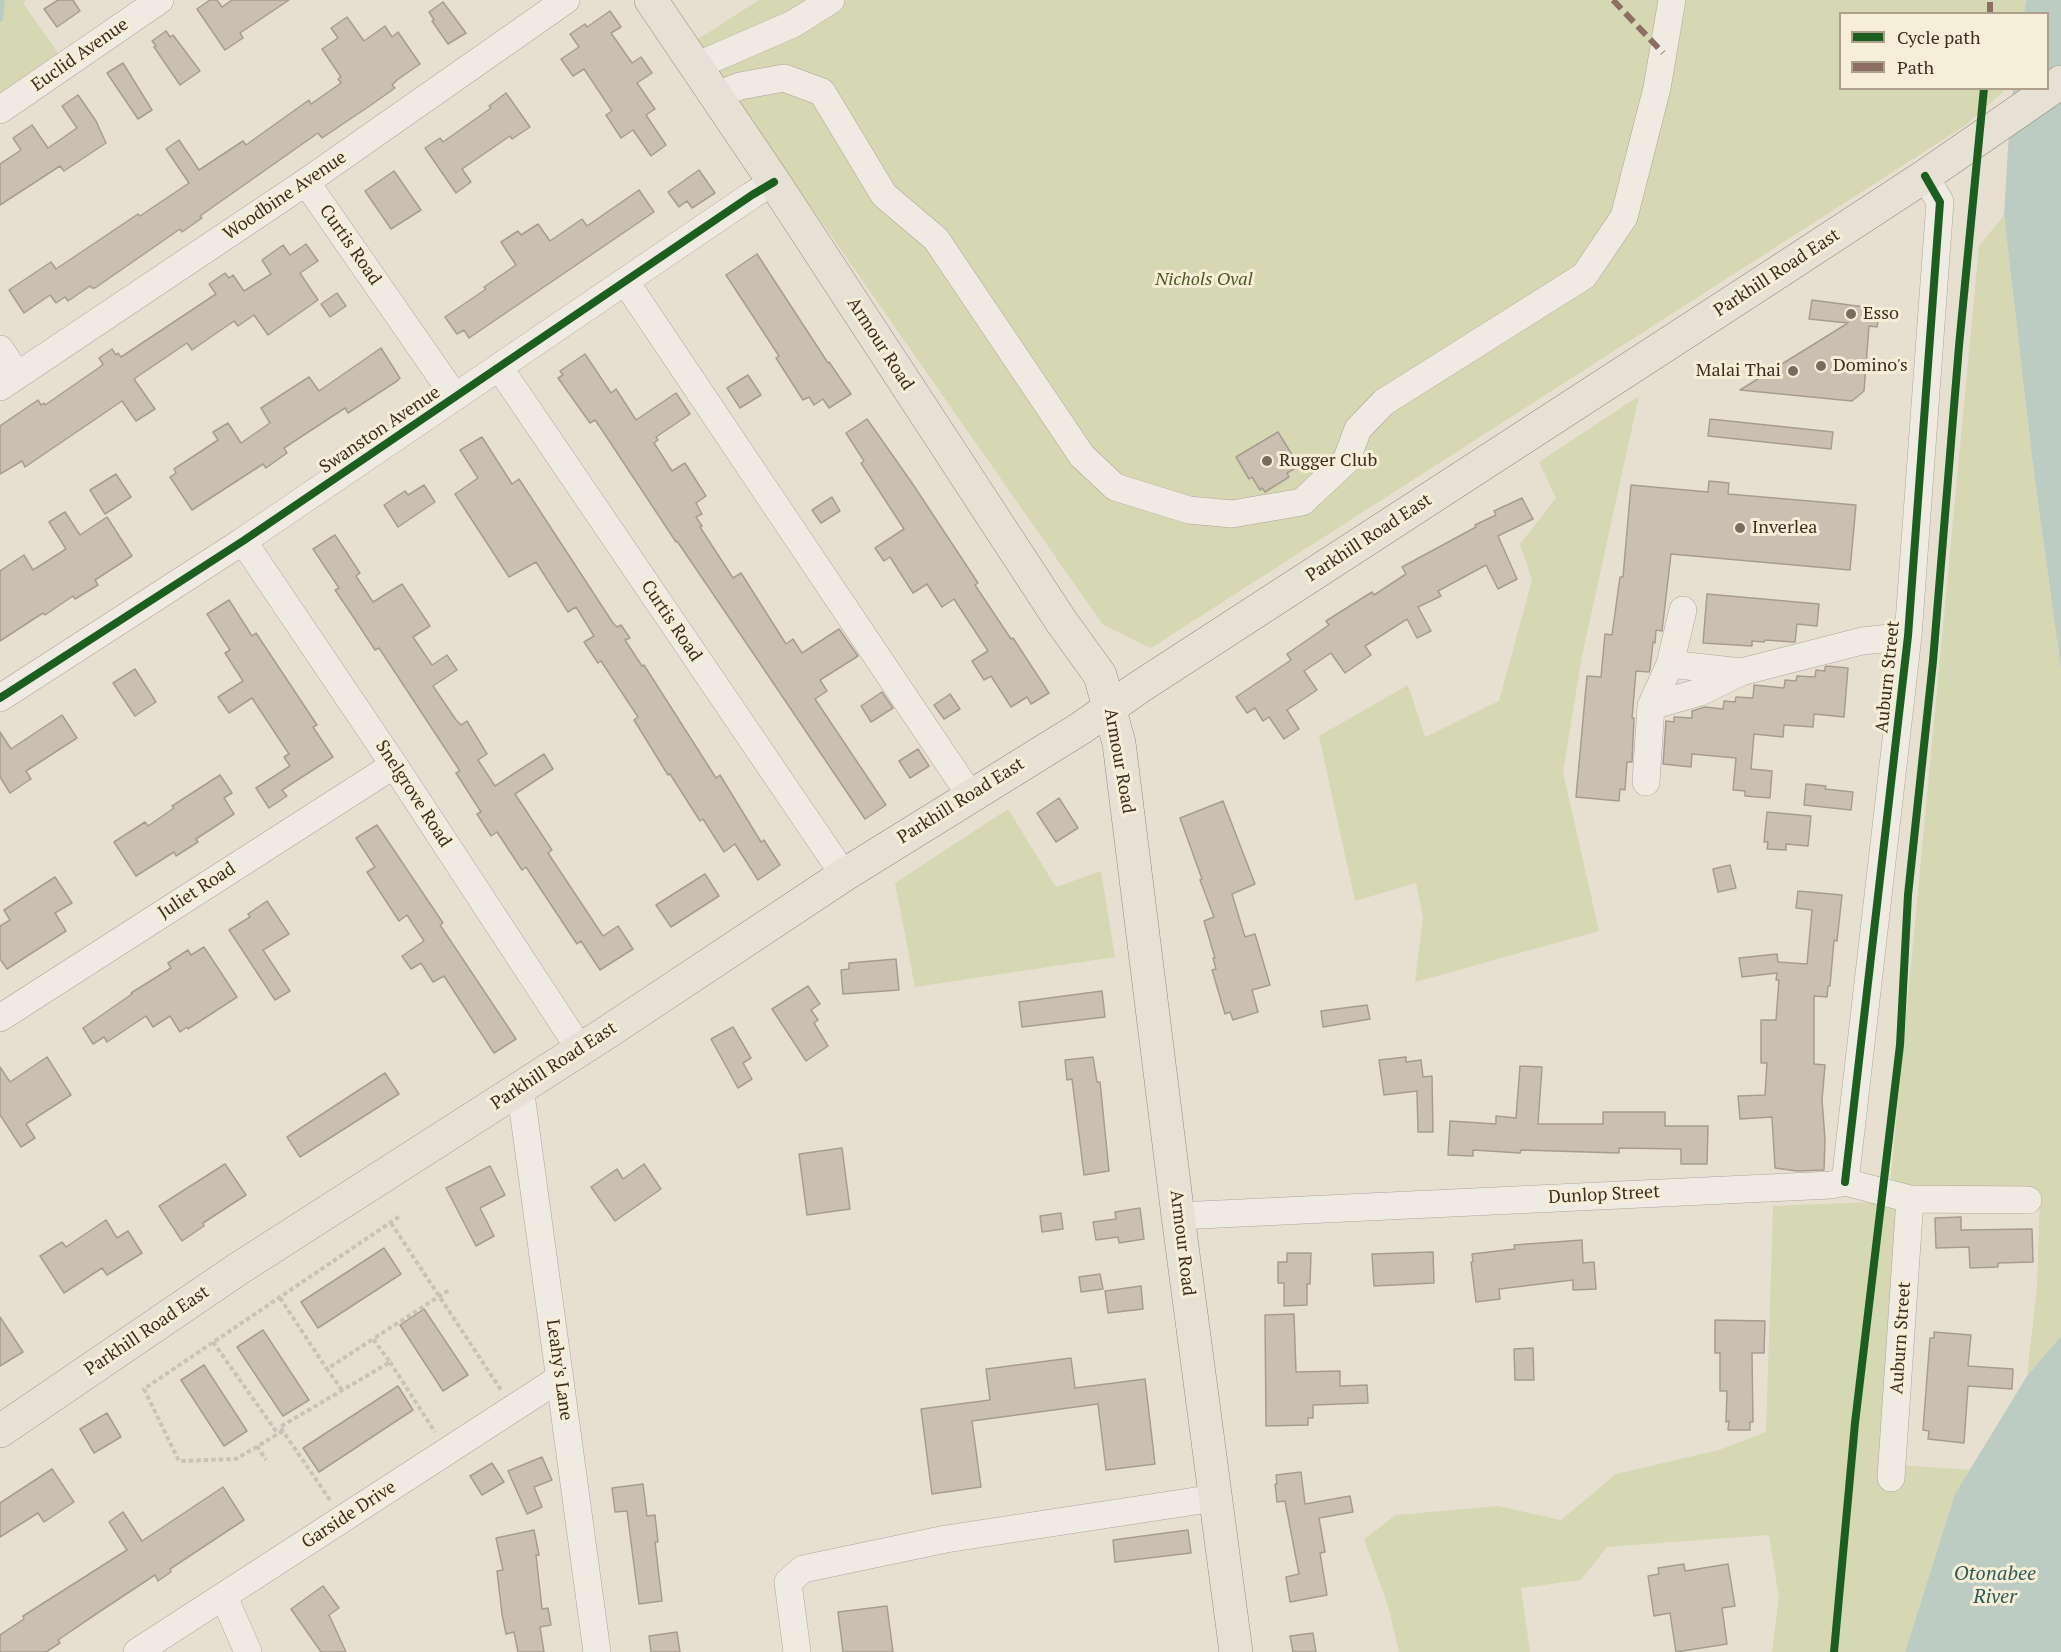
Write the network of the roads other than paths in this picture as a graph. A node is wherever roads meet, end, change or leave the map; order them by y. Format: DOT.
graph roads {
  1 [pos="160,0"];
  2 [pos="566,0"];
  3 [pos="651,0"];
  4 [pos="831,0"];
  5 [pos="1672,0"];
  6 [pos="696,66"];
  7 [pos="2061,82"];
  8 [pos="715,96"];
  9 [pos="0,110"];
  10 [pos="1926,176"];
  11 [pos="306,182"];
  12 [pos="774,182"];
  13 [pos="626,281"];
  14 [pos="0,349"];
  15 [pos="500,367"];
  16 [pos="9,381"];
  17 [pos="455,397"];
  18 [pos="243,541"];
  19 [pos="1683,610"];
  20 [pos="1908,636"];
  21 [pos="1670,664"];
  22 [pos="1741,672"];
  23 [pos="0,698"];
  24 [pos="1651,706"];
  25 [pos="1110,708"];
  26 [pos="394,765"];
  27 [pos="1646,782"];
  28 [pos="970,795"];
  29 [pos="843,875"];
  30 [pos="0,1018"];
  31 [pos="580,1049"];
  32 [pos="520,1087"];
  33 [pos="1845,1182"];
  34 [pos="1910,1199"];
  35 [pos="2028,1200"];
  36 [pos="1178,1216"];
  37 [pos="560,1378"];
  38 [pos="0,1431"];
  39 [pos="1891,1478"];
  40 [pos="1215,1498"];
  41 [pos="224,1597"];
  42 [pos="137,1652"];
  43 [pos="248,1652"];
  44 [pos="597,1652"];
  45 [pos="797,1652"];
  46 [pos="1236,1652"];
  1 -- 9 [label="street, Euclid Avenue"];
  2 -- 11 [label="street, Woodbine Avenue"];
  3 -- 6 [label="main road, Armour Road"];
  4 -- 6 [label="street"];
  5 -- 8 [label="street"];
  6 -- 8 [label="main road, Armour Road"];
  7 -- 10 [label="main road, Parkhill Road East"];
  8 -- 12 [label="main road, Armour Road"];
  10 -- 20 [label="street, Auburn Street"];
  10 -- 25 [label="main road, Parkhill Road East"];
  11 -- 16 [label="street, Woodbine Avenue"];
  11 -- 17 [label="street, Curtis Road"];
  12 -- 13 [label="street, Swanston Avenue"];
  12 -- 25 [label="main road, Armour Road"];
  13 -- 15 [label="street, Swanston Avenue"];
  13 -- 28 [label="street"];
  14 -- 16 [label="street"];
  15 -- 17 [label="street, Swanston Avenue"];
  15 -- 29 [label="street, Curtis Road"];
  17 -- 18 [label="street, Swanston Avenue"];
  18 -- 23 [label="street, Swanston Avenue"];
  18 -- 26 [label="street, Snelgrove Road"];
  19 -- 21 [label="street"];
  20 -- 22 [label="street"];
  20 -- 33 [label="street, Auburn Street"];
  21 -- 22 [label="street"];
  21 -- 24 [label="street"];
  22 -- 24 [label="street"];
  24 -- 27 [label="street"];
  25 -- 28 [label="main road, Parkhill Road East"];
  25 -- 36 [label="main road, Armour Road"];
  26 -- 30 [label="street, Juliet Road"];
  26 -- 31 [label="street, Snelgrove Road"];
  28 -- 29 [label="main road, Parkhill Road East"];
  29 -- 31 [label="main road, Parkhill Road East"];
  31 -- 32 [label="main road, Parkhill Road East"];
  32 -- 37 [label="street, Leahy's Lane"];
  32 -- 38 [label="main road, Parkhill Road East"];
  33 -- 34 [label="street, Dunlop Street"];
  33 -- 36 [label="street, Dunlop Street"];
  34 -- 35 [label="street, Dunlop Street"];
  34 -- 39 [label="street, Auburn Street"];
  36 -- 40 [label="main road, Armour Road"];
  37 -- 41 [label="street, Garside Drive"];
  37 -- 44 [label="street, Leahy's Lane"];
  40 -- 45 [label="street"];
  40 -- 46 [label="main road, Armour Road"];
  41 -- 42 [label="street, Garside Drive"];
  41 -- 43 [label="street"];
}
